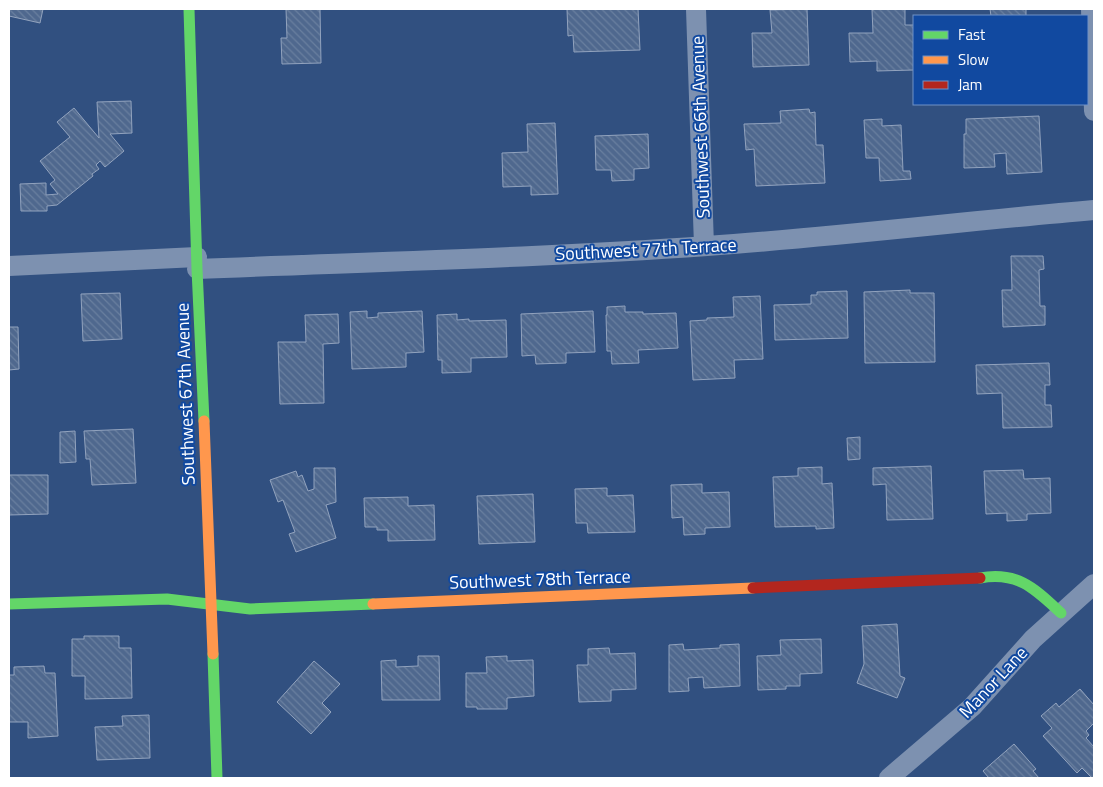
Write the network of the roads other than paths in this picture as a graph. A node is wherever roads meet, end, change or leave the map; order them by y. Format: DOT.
graph roads {
  1 [pos="189,9"];
  2 [pos="696,9"];
  3 [pos="1091,9"];
  4 [pos="1094,111"];
  5 [pos="1094,210"];
  6 [pos="704,246"];
  7 [pos="197,263"];
  8 [pos="9,266"];
  9 [pos="1094,584"];
  10 [pos="9,604"];
  11 [pos="212,604"];
  12 [pos="1060,614"];
  13 [pos="217,778"];
  14 [pos="890,778"];
  1 -- 7 [label="street, Southwest 67th Avenue"];
  2 -- 6 [label="street, Southwest 66th Avenue"];
  3 -- 4 [label="street"];
  5 -- 6 [label="street, Southwest 77th Terrace"];
  6 -- 7 [label="street, Southwest 77th Terrace"];
  7 -- 8 [label="street, Southwest 77th Terrace"];
  7 -- 11 [label="street, Southwest 67th Avenue"];
  9 -- 12 [label="street, Manor Lane"];
  10 -- 11 [label="street, Southwest 78th Terrace"];
  11 -- 12 [label="street, Southwest 78th Terrace"];
  11 -- 13 [label="street, Southwest 67th Avenue"];
  12 -- 14 [label="street, Manor Lane"];
}
